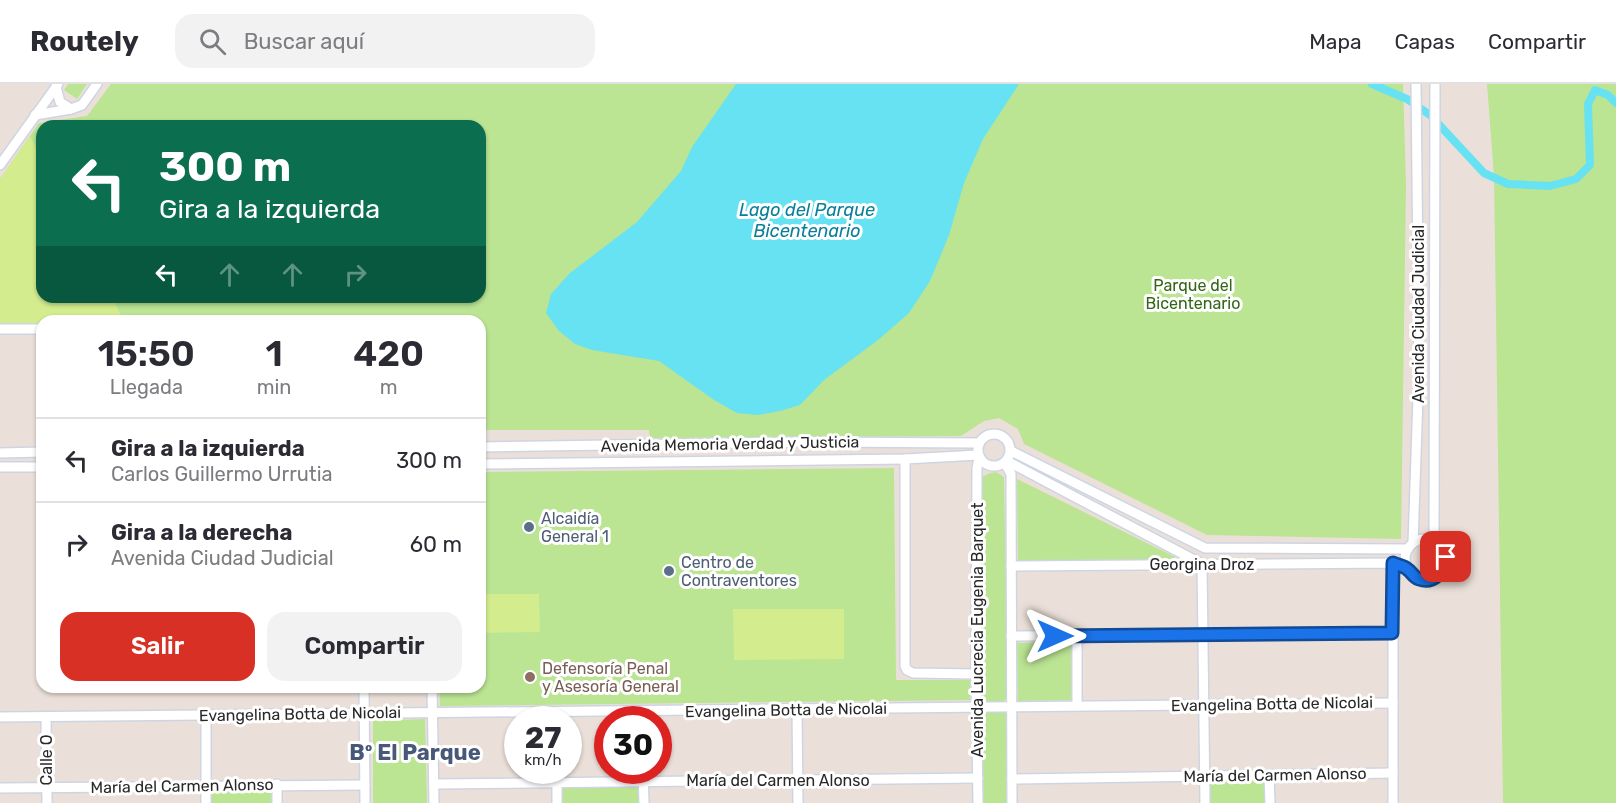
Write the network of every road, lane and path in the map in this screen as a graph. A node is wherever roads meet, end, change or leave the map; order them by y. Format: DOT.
graph roads {
  1 [pos="97,84"];
  2 [pos="1435,84"];
  3 [pos="57,86"];
  4 [pos="1417,86"];
  5 [pos="71,109"];
  6 [pos="35,115"];
  7 [pos="0,165"];
  8 [pos="0,329"];
  9 [pos="36,329"];
  10 [pos="979,442"];
  11 [pos="486,447"];
  12 [pos="1011,451"];
  13 [pos="36,452"];
  14 [pos="0,453"];
  15 [pos="979,457"];
  16 [pos="905,459"];
  17 [pos="1006,462"];
  18 [pos="486,464"];
  19 [pos="0,467"];
  20 [pos="36,467"];
  21 [pos="1434,541"];
  22 [pos="1410,546"];
  23 [pos="1205,548"];
  24 [pos="1202,564"];
  25 [pos="1393,565"];
  26 [pos="1011,566"];
  27 [pos="1407,569"];
  28 [pos="1392,633"];
  29 [pos="1203,634"];
  30 [pos="1011,636"];
  31 [pos="1077,636"];
  32 [pos="976,674"];
  33 [pos="364,693"];
  34 [pos="432,693"];
  35 [pos="1393,703"];
  36 [pos="1203,705"];
  37 [pos="1011,706"];
  38 [pos="1077,706"];
  39 [pos="976,707"];
  40 [pos="797,710"];
  41 [pos="433,711"];
  42 [pos="364,712"];
  43 [pos="206,715"];
  44 [pos="594,715"];
  45 [pos="672,715"];
  46 [pos="0,717"];
  47 [pos="46,717"];
  48 [pos="1393,773"];
  49 [pos="1269,774"];
  50 [pos="1204,775"];
  51 [pos="672,777"];
  52 [pos="978,778"];
  53 [pos="1012,779"];
  54 [pos="798,780"];
  55 [pos="504,783"];
  56 [pos="277,784"];
  57 [pos="434,784"];
  58 [pos="557,784"];
  59 [pos="643,784"];
  60 [pos="365,785"];
  61 [pos="206,786"];
  62 [pos="0,788"];
  63 [pos="46,788"];
  64 [pos="46,803"];
  65 [pos="206,803"];
  66 [pos="277,803"];
  67 [pos="365,803"];
  68 [pos="434,803"];
  69 [pos="557,803"];
  70 [pos="644,803"];
  71 [pos="798,803"];
  72 [pos="978,803"];
  73 [pos="1012,803"];
  74 [pos="1205,803"];
  75 [pos="1270,803"];
  76 [pos="1393,803"];
  1 -- 5 [label="street"];
  2 -- 21 [label="street, Avenida Ciudad Judicial"];
  3 -- 5 [label="street"];
  3 -- 6 [label="street"];
  4 -- 22 [label="street, Avenida Ciudad Judicial"];
  5 -- 6 [label="street"];
  6 -- 7 [label="street"];
  8 -- 9 [label="street"];
  10 -- 11 [label="street, Avenida Memoria Verdad y Justicia"];
  10 -- 12 [label="street, Avenida Memoria Verdad y Justicia"];
  10 -- 15 [label="street"];
  12 -- 17 [label="street"];
  12 -- 23 [label="street, Avenida Memoria Verdad y Justicia"];
  13 -- 14 [label="street"];
  15 -- 16 [label="street, Avenida Memoria Verdad y Justicia"];
  15 -- 17 [label="street, Avenida Memoria Verdad y Justicia"];
  15 -- 32 [label="street, Avenida Lucrecia Eugenia Barquet"];
  16 -- 18 [label="street, Avenida Memoria Verdad y Justicia"];
  16 -- 32 [label="street"];
  17 -- 24 [label="street, Avenida Memoria Verdad y Justicia"];
  17 -- 26 [label="street, Avenida Lucrecia Eugenia Barquet"];
  19 -- 20 [label="street"];
  21 -- 22 [label="street"];
  21 -- 27 [label="street, Avenida Ciudad Judicial"];
  22 -- 23 [label="street, Georgina Droz"];
  22 -- 27 [label="street, Avenida Ciudad Judicial"];
  24 -- 25 [label="street, Georgina Droz"];
  24 -- 26 [label="street, Georgina Droz"];
  24 -- 29 [label="street"];
  25 -- 27 [label="street, Georgina Droz"];
  25 -- 28 [label="street"];
  26 -- 30 [label="street, Avenida Lucrecia Eugenia Barquet"];
  28 -- 29 [label="street"];
  28 -- 35 [label="street"];
  29 -- 31 [label="street"];
  29 -- 36 [label="street"];
  30 -- 31 [label="street"];
  30 -- 37 [label="street, Avenida Lucrecia Eugenia Barquet"];
  31 -- 38 [label="street"];
  32 -- 39 [label="street, Avenida Lucrecia Eugenia Barquet"];
  33 -- 42 [label="street"];
  34 -- 41 [label="street"];
  35 -- 36 [label="street, Evangelina Botta de Nicolai"];
  35 -- 48 [label="street"];
  36 -- 38 [label="street, Evangelina Botta de Nicolai"];
  36 -- 50 [label="street"];
  37 -- 38 [label="street, Evangelina Botta de Nicolai"];
  37 -- 39 [label="street, Evangelina Botta de Nicolai"];
  37 -- 53 [label="street, Avenida Lucrecia Eugenia Barquet"];
  39 -- 40 [label="street, Evangelina Botta de Nicolai"];
  39 -- 52 [label="street, Avenida Lucrecia Eugenia Barquet"];
  40 -- 45 [label="street, Evangelina Botta de Nicolai"];
  40 -- 54 [label="street"];
  41 -- 42 [label="street, Evangelina Botta de Nicolai"];
  41 -- 44 [label="street, Evangelina Botta de Nicolai"];
  41 -- 57 [label="street"];
  42 -- 43 [label="street, Evangelina Botta de Nicolai"];
  42 -- 60 [label="street"];
  43 -- 47 [label="street, Evangelina Botta de Nicolai"];
  43 -- 61 [label="street"];
  46 -- 47 [label="street, Evangelina Botta de Nicolai"];
  47 -- 63 [label="street, Calle O"];
  48 -- 49 [label="street, María del Carmen Alonso"];
  48 -- 76 [label="street"];
  49 -- 50 [label="street, María del Carmen Alonso"];
  49 -- 75 [label="street"];
  50 -- 53 [label="street, María del Carmen Alonso"];
  50 -- 74 [label="street"];
  51 -- 54 [label="street, María del Carmen Alonso"];
  52 -- 54 [label="street, María del Carmen Alonso"];
  52 -- 72 [label="street, Avenida Lucrecia Eugenia Barquet"];
  53 -- 73 [label="street, Avenida Lucrecia Eugenia Barquet"];
  54 -- 71 [label="street"];
  55 -- 57 [label="street, María del Carmen Alonso"];
  56 -- 60 [label="street, María del Carmen Alonso"];
  56 -- 61 [label="street, María del Carmen Alonso"];
  56 -- 66 [label="street"];
  57 -- 68 [label="street"];
  58 -- 69 [label="street"];
  59 -- 70 [label="street"];
  60 -- 67 [label="street"];
  61 -- 63 [label="street, María del Carmen Alonso"];
  61 -- 65 [label="street"];
  62 -- 63 [label="street, María del Carmen Alonso"];
  63 -- 64 [label="street, Calle O"];
}
